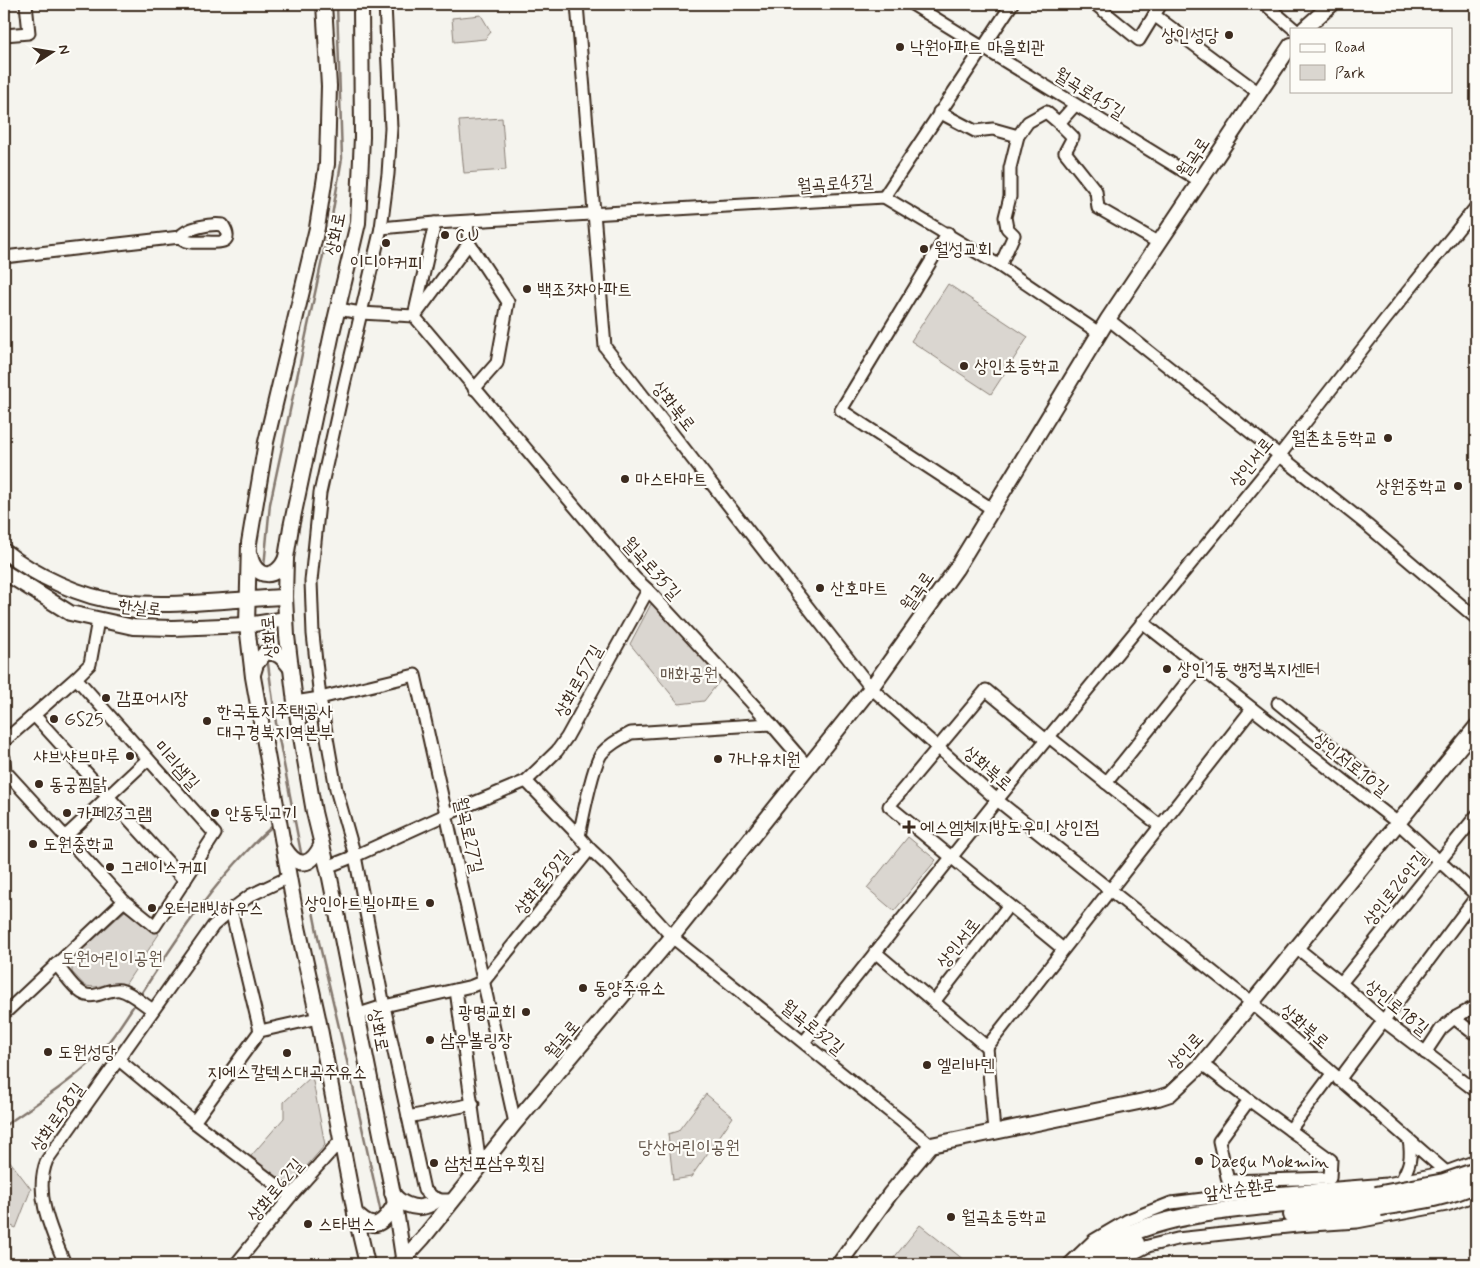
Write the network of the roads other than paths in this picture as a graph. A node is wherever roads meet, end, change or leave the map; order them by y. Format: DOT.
graph roads {
  1 [pos="26,4"];
  2 [pos="324,4"];
  3 [pos="361,4"];
  4 [pos="386,4"];
  5 [pos="577,4"];
  6 [pos="912,4"];
  7 [pos="1011,4"];
  8 [pos="1096,4"];
  9 [pos="1161,4"];
  10 [pos="1265,4"];
  11 [pos="1332,4"];
  12 [pos="1154,15"];
  13 [pos="1293,28"];
  14 [pos="1305,28"];
  15 [pos="4,35"];
  16 [pos="1290,46"];
  17 [pos="982,47"];
  18 [pos="1259,93"];
  19 [pos="1075,105"];
  20 [pos="940,112"];
  21 [pos="1059,123"];
  22 [pos="1018,136"];
  23 [pos="1200,181"];
  24 [pos="884,197"];
  25 [pos="1476,207"];
  26 [pos="594,214"];
  27 [pos="467,222"];
  28 [pos="434,223"];
  29 [pos="381,228"];
  30 [pos="948,233"];
  31 [pos="180,237"];
  32 [pos="469,243"];
  33 [pos="1159,243"];
  34 [pos="4,257"];
  35 [pos="1000,266"];
  36 [pos="338,309"];
  37 [pos="361,313"];
  38 [pos="414,316"];
  39 [pos="1108,319"];
  40 [pos="1100,333"];
  41 [pos="474,389"];
  42 [pos="1279,456"];
  43 [pos="992,509"];
  44 [pos="249,549"];
  45 [pos="4,551"];
  46 [pos="286,558"];
  47 [pos="4,572"];
  48 [pos="648,590"];
  49 [pos="285,597"];
  50 [pos="247,598"];
  51 [pos="1476,618"];
  52 [pos="286,619"];
  53 [pos="98,620"];
  54 [pos="1142,622"];
  55 [pos="247,625"];
  56 [pos="1199,667"];
  57 [pos="290,668"];
  58 [pos="253,674"];
  59 [pos="76,678"];
  60 [pos="871,688"];
  61 [pos="320,698"];
  62 [pos="295,702"];
  63 [pos="1278,703"];
  64 [pos="1252,709"];
  65 [pos="34,715"];
  66 [pos="771,724"];
  67 [pos="1476,727"];
  68 [pos="1048,738"];
  69 [pos="4,741"];
  70 [pos="938,748"];
  71 [pos="4,758"];
  72 [pos="148,759"];
  73 [pos="808,767"];
  74 [pos="1370,778"];
  75 [pos="526,781"];
  76 [pos="1106,783"];
  77 [pos="108,798"];
  78 [pos="997,800"];
  79 [pos="445,815"];
  80 [pos="1476,816"];
  81 [pos="1398,823"];
  82 [pos="1160,826"];
  83 [pos="66,836"];
  84 [pos="579,836"];
  85 [pos="284,846"];
  86 [pos="321,846"];
  87 [pos="590,849"];
  88 [pos="355,856"];
  89 [pos="951,858"];
  90 [pos="1440,860"];
  91 [pos="327,867"];
  92 [pos="289,877"];
  93 [pos="185,881"];
  94 [pos="1109,890"];
  95 [pos="1476,896"];
  96 [pos="124,901"];
  97 [pos="1009,905"];
  98 [pos="231,910"];
  99 [pos="672,937"];
  100 [pos="1297,948"];
  101 [pos="1063,949"];
  102 [pos="875,952"];
  103 [pos="56,964"];
  104 [pos="484,981"];
  105 [pos="1341,984"];
  106 [pos="456,990"];
  107 [pos="934,1002"];
  108 [pos="1252,1004"];
  109 [pos="384,1006"];
  110 [pos="1476,1006"];
  111 [pos="153,1010"];
  112 [pos="7,1011"];
  113 [pos="356,1015"];
  114 [pos="318,1018"];
  115 [pos="1454,1018"];
  116 [pos="1384,1021"];
  117 [pos="260,1031"];
  118 [pos="1476,1031"];
  119 [pos="804,1042"];
  120 [pos="987,1047"];
  121 [pos="1425,1053"];
  122 [pos="119,1060"];
  123 [pos="1202,1064"];
  124 [pos="1336,1077"];
  125 [pos="1476,1091"];
  126 [pos="1249,1100"];
  127 [pos="473,1104"];
  128 [pos="408,1117"];
  129 [pos="194,1122"];
  130 [pos="515,1123"];
  131 [pos="1290,1130"];
  132 [pos="994,1132"];
  133 [pos="341,1140"];
  134 [pos="1409,1140"];
  135 [pos="931,1145"];
  136 [pos="1476,1161"];
  137 [pos="480,1165"];
  138 [pos="1476,1171"];
  139 [pos="1446,1172"];
  140 [pos="1397,1182"];
  141 [pos="1474,1192"];
  142 [pos="291,1196"];
  143 [pos="393,1198"];
  144 [pos="437,1200"];
  145 [pos="452,1200"];
  146 [pos="1382,1206"];
  147 [pos="355,1213"];
  148 [pos="402,1263"];
  149 [pos="65,1264"];
  150 [pos="236,1264"];
  151 [pos="366,1264"];
  152 [pos="839,1264"];
  153 [pos="1069,1264"];
  154 [pos="1077,1264"];
  155 [pos="1099,1264"];
  156 [pos="1113,1264"];
  1 -- 15 [label="street"];
  2 -- 44 [label="main road, 상화로"];
  3 -- 36 [label="main road, 상화로"];
  4 -- 29 [label="street"];
  5 -- 26 [label="street, 상화북로"];
  6 -- 17 [label="street, 월곡로45길"];
  7 -- 17 [label="street"];
  8 -- 12 [label="street"];
  9 -- 12 [label="street"];
  10 -- 13 [label="street"];
  11 -- 14 [label="main road"];
  12 -- 18 [label="street"];
  16 -- 18 [label="main road, 월곡로"];
  17 -- 19 [label="street, 월곡로45길"];
  17 -- 20 [label="street"];
  18 -- 23 [label="main road, 월곡로"];
  19 -- 21 [label="street"];
  19 -- 23 [label="street, 월곡로45길"];
  20 -- 22 [label="street"];
  20 -- 24 [label="street"];
  21 -- 22 [label="street"];
  21 -- 33 [label="street"];
  22 -- 35 [label="street"];
  23 -- 33 [label="main road, 월곡로"];
  24 -- 26 [label="street, 월곡로43길"];
  24 -- 30 [label="street, 월곡로43길"];
  25 -- 42 [label="street, 상인서로"];
  26 -- 27 [label="street, 월곡로43길"];
  26 -- 60 [label="street, 상화북로"];
  27 -- 28 [label="street, 월곡로43길"];
  27 -- 32 [label="street"];
  28 -- 29 [label="street, 월곡로43길"];
  28 -- 38 [label="street"];
  29 -- 37 [label="street"];
  30 -- 35 [label="street, 월곡로43길"];
  30 -- 43 [label="street"];
  31 -- 34 [label="street"];
  32 -- 38 [label="street"];
  32 -- 41 [label="street"];
  33 -- 39 [label="main road, 월곡로"];
  35 -- 40 [label="street, 월곡로43길"];
  36 -- 37 [label="street"];
  36 -- 46 [label="main road, 상화로"];
  37 -- 38 [label="street"];
  37 -- 61 [label="street"];
  38 -- 41 [label="street, 월곡로35길"];
  39 -- 40 [label="main road, 월곡로"];
  39 -- 42 [label="street"];
  40 -- 43 [label="main road, 월곡로"];
  41 -- 48 [label="street, 월곡로35길"];
  42 -- 51 [label="street"];
  42 -- 54 [label="street, 상인서로"];
  43 -- 60 [label="main road, 월곡로"];
  44 -- 46 [label="main road"];
  44 -- 50 [label="main road, 상화로"];
  45 -- 50 [label="main road, 한실로"];
  46 -- 49 [label="main road, 상화로"];
  47 -- 53 [label="main road, 한실로"];
  48 -- 66 [label="street, 월곡로35길"];
  48 -- 75 [label="street, 상화로57길"];
  49 -- 50 [label="main road, 한실로"];
  49 -- 52 [label="main road, 상화로"];
  50 -- 55 [label="main road, 상화로"];
  52 -- 55 [label="main road, 한실로"];
  52 -- 57 [label="main road, 상화로"];
  53 -- 55 [label="main road, 한실로"];
  53 -- 59 [label="street"];
  54 -- 56 [label="street, 상인서로10길"];
  54 -- 68 [label="street, 상인서로"];
  55 -- 58 [label="main road, 상화로"];
  56 -- 64 [label="street, 상인서로10길"];
  56 -- 76 [label="street"];
  57 -- 58 [label="main road"];
  57 -- 62 [label="main road, 상화로"];
  58 -- 85 [label="main road, 상화로"];
  59 -- 65 [label="street"];
  59 -- 72 [label="street, 미리샘길"];
  60 -- 70 [label="street, 상화북로"];
  60 -- 73 [label="main road, 월곡로"];
  61 -- 62 [label="street, 월곡로27길"];
  61 -- 79 [label="street, 월곡로27길"];
  61 -- 88 [label="street"];
  62 -- 86 [label="main road, 상화로"];
  63 -- 74 [label="street"];
  64 -- 81 [label="street, 상인서로10길"];
  64 -- 82 [label="street"];
  65 -- 69 [label="street"];
  65 -- 77 [label="street"];
  66 -- 73 [label="street, 월곡로35길"];
  66 -- 84 [label="street, 상화로59길"];
  67 -- 81 [label="main road, 상인로"];
  68 -- 70 [label="street, 상화북로"];
  68 -- 76 [label="street"];
  68 -- 78 [label="street, 상인서로"];
  70 -- 78 [label="street, 상화북로"];
  70 -- 89 [label="street, 상화북로"];
  71 -- 83 [label="street, 미리샘길"];
  72 -- 77 [label="street"];
  72 -- 93 [label="street, 미리샘길"];
  73 -- 99 [label="main road, 월곡로"];
  75 -- 79 [label="street, 상화로57길"];
  75 -- 84 [label="street"];
  76 -- 82 [label="street"];
  77 -- 83 [label="street"];
  77 -- 93 [label="street"];
  78 -- 89 [label="street, 상인서로"];
  78 -- 94 [label="street, 상화북로"];
  79 -- 88 [label="street, 상화로57길"];
  79 -- 104 [label="street, 월곡로27길"];
  80 -- 90 [label="street, 상인로26안길"];
  81 -- 90 [label="street, 상인서로10길"];
  81 -- 100 [label="main road, 상인로"];
  82 -- 94 [label="street"];
  83 -- 96 [label="street, 미리샘길"];
  84 -- 87 [label="street, 상화로59길"];
  85 -- 86 [label="main road"];
  85 -- 92 [label="main road, 상화로"];
  86 -- 91 [label="main road, 상화로"];
  87 -- 99 [label="street"];
  87 -- 104 [label="street, 상화로59길"];
  88 -- 91 [label="street, 상화로57길"];
  88 -- 109 [label="street"];
  89 -- 97 [label="street"];
  89 -- 102 [label="street, 상인서로"];
  90 -- 95 [label="street, 상인서로10길"];
  90 -- 105 [label="street, 상인로26안길"];
  91 -- 113 [label="main road, 상화로"];
  92 -- 98 [label="street, 상화로58길"];
  92 -- 114 [label="main road, 상화로"];
  93 -- 96 [label="street, 미리샘길"];
  94 -- 101 [label="street"];
  94 -- 108 [label="street, 상화북로"];
  95 -- 116 [label="street"];
  96 -- 103 [label="street"];
  97 -- 101 [label="street"];
  97 -- 107 [label="street, 상인서로"];
  98 -- 111 [label="street, 상화로58길"];
  98 -- 117 [label="street"];
  99 -- 119 [label="street, 월곡로32길"];
  99 -- 130 [label="main road, 월곡로"];
  100 -- 105 [label="street, 상인로18길"];
  100 -- 108 [label="main road, 상인로"];
  101 -- 120 [label="street"];
  102 -- 107 [label="street"];
  102 -- 119 [label="street, 상인서로"];
  103 -- 111 [label="street"];
  103 -- 112 [label="street"];
  104 -- 106 [label="street"];
  104 -- 130 [label="street, 월곡로27길"];
  105 -- 116 [label="street, 상인로18길"];
  106 -- 109 [label="street"];
  106 -- 127 [label="street"];
  107 -- 120 [label="street"];
  108 -- 123 [label="main road, 상인로"];
  108 -- 124 [label="street, 상화북로"];
  109 -- 113 [label="street"];
  109 -- 128 [label="street"];
  110 -- 115 [label="street"];
  111 -- 122 [label="street, 상화로58길"];
  113 -- 143 [label="main road, 상화로"];
  114 -- 117 [label="street"];
  114 -- 133 [label="main road, 상화로"];
  115 -- 118 [label="street"];
  115 -- 121 [label="street"];
  116 -- 121 [label="street, 상인로18길"];
  116 -- 124 [label="street"];
  117 -- 129 [label="street"];
  119 -- 135 [label="street, 월곡로32길"];
  120 -- 132 [label="street"];
  121 -- 125 [label="street, 상인로18길"];
  122 -- 129 [label="street"];
  122 -- 149 [label="street, 상화로58길"];
  123 -- 126 [label="street"];
  123 -- 132 [label="main road, 상인로"];
  124 -- 131 [label="street"];
  124 -- 134 [label="street, 상화북로"];
  126 -- 131 [label="street"];
  126 -- 131 [label="street"];
  127 -- 128 [label="street"];
  127 -- 137 [label="street"];
  128 -- 144 [label="street"];
  129 -- 142 [label="street"];
  130 -- 137 [label="main road, 월곡로"];
  132 -- 135 [label="main road, 상인로"];
  133 -- 142 [label="street, 상화로62길"];
  133 -- 147 [label="main road, 상화로"];
  134 -- 139 [label="street, 상화북로"];
  134 -- 140 [label="street"];
  135 -- 152 [label="main road"];
  136 -- 139 [label="street"];
  137 -- 145 [label="main road, 월곡로"];
  138 -- 146 [label="highway, 앞산순환로, bridge"];
  139 -- 140 [label="street"];
  139 -- 141 [label="street, 상화북로"];
  140 -- 146 [label="street"];
  140 -- 153 [label="street"];
  141 -- 146 [label="highway, 앞산순환로, bridge"];
  142 -- 150 [label="street, 상화로62길"];
  143 -- 144 [label="main road"];
  143 -- 147 [label="main road"];
  143 -- 148 [label="main road, 상화로"];
  144 -- 145 [label="street"];
  145 -- 148 [label="main road, 월곡로"];
  146 -- 154 [label="highway, 앞산순환로"];
  146 -- 155 [label="highway, 앞산순환로"];
  146 -- 156 [label="street"];
  147 -- 151 [label="main road, 상화로"];
}
